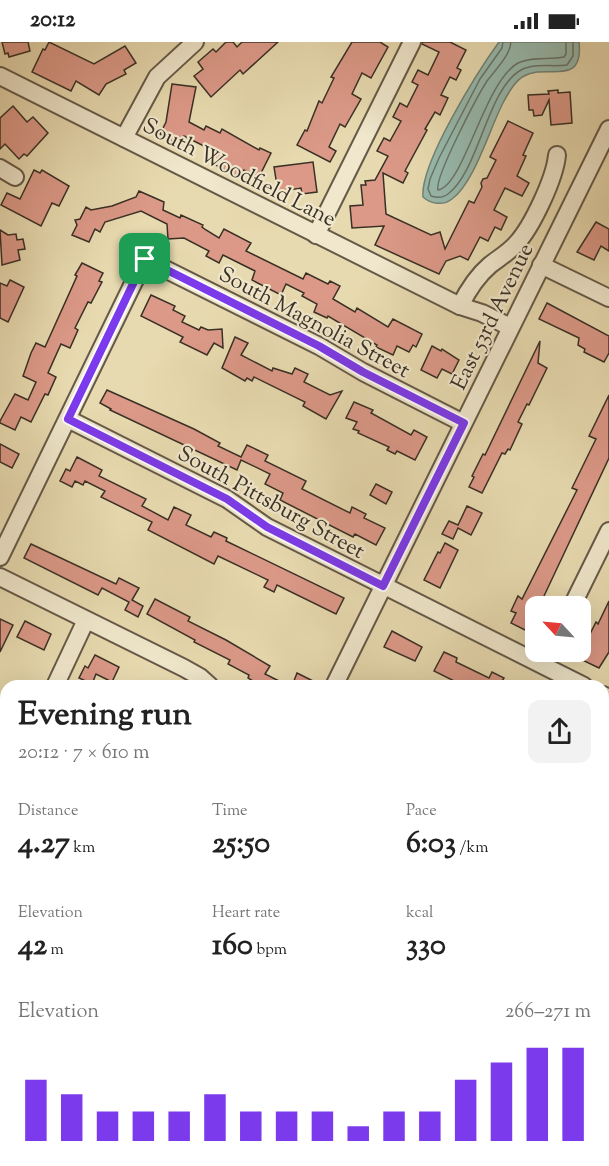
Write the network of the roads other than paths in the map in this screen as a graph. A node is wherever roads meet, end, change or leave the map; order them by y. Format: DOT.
graph roads {
  1 [pos="195,42"];
  2 [pos="412,42"];
  3 [pos="0,76"];
  4 [pos="609,129"];
  5 [pos="124,138"];
  6 [pos="557,155"];
  7 [pos="0,168"];
  8 [pos="15,177"];
  9 [pos="316,235"];
  10 [pos="131,248"];
  11 [pos="145,259"];
  12 [pos="542,265"];
  13 [pos="609,298"];
  14 [pos="460,306"];
  15 [pos="509,331"];
  16 [pos="68,419"];
  17 [pos="464,423"];
  18 [pos="609,531"];
  19 [pos="0,557"];
  20 [pos="0,577"];
  21 [pos="383,586"];
  22 [pos="577,596"];
  23 [pos="87,620"];
  24 [pos="525,649"];
  25 [pos="551,662"];
  26 [pos="58,680"];
  27 [pos="204,680"];
  28 [pos="337,680"];
  29 [pos="576,680"];
  1 -- 5 [label="street"];
  2 -- 9 [label="street"];
  3 -- 5 [label="street, South Woodfield Lane"];
  4 -- 12 [label="street, East 53rd Avenue"];
  5 -- 9 [label="street, South Woodfield Lane"];
  6 -- 14 [label="street"];
  7 -- 8 [label="street"];
  9 -- 14 [label="street, South Woodfield Lane"];
  10 -- 11 [label="street, South Magnolia Street"];
  11 -- 16 [label="street"];
  11 -- 17 [label="street, South Magnolia Street"];
  12 -- 13 [label="street"];
  12 -- 15 [label="street, East 53rd Avenue"];
  14 -- 15 [label="street, South Woodfield Lane"];
  15 -- 17 [label="street, East 53rd Avenue"];
  16 -- 19 [label="street"];
  16 -- 21 [label="street, South Pittsburg Street"];
  17 -- 21 [label="street, East 53rd Avenue"];
  18 -- 22 [label="street"];
  20 -- 23 [label="street"];
  21 -- 24 [label="street, South Pittsburg Street"];
  21 -- 28 [label="street, East 53rd Avenue"];
  23 -- 26 [label="street"];
  23 -- 27 [label="street"];
  25 -- 29 [label="street, South Pittsburg Street"];
}
